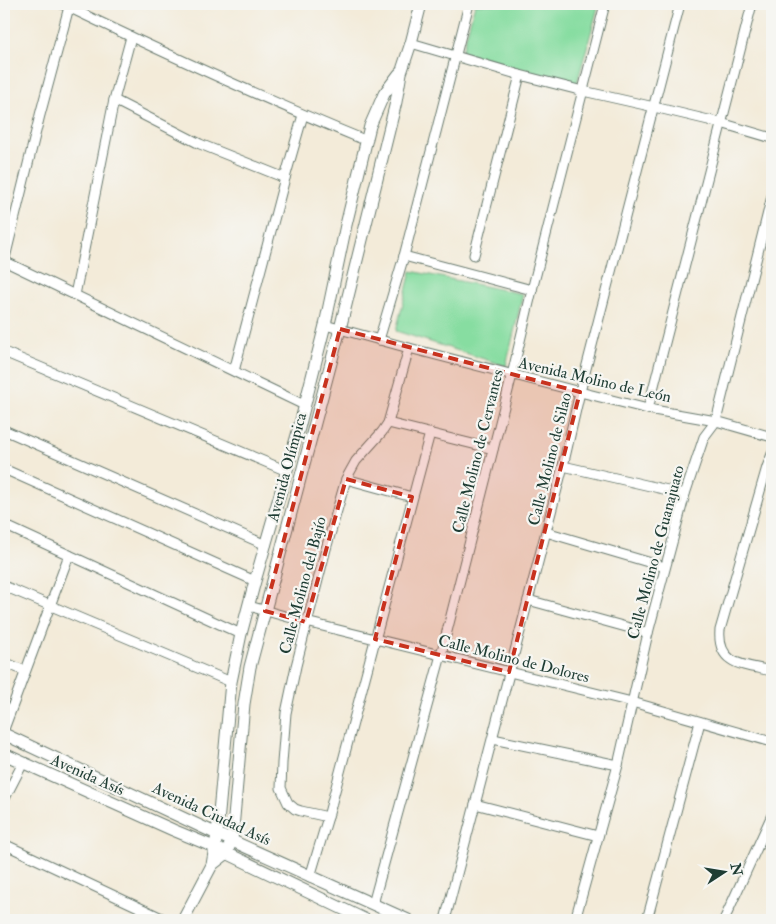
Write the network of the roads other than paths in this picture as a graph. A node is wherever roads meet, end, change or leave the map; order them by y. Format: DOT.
graph roads {
  1 [pos="421,4"];
  2 [pos="469,4"];
  3 [pos="605,4"];
  4 [pos="680,4"];
  5 [pos="752,4"];
  6 [pos="66,5"];
  7 [pos="131,37"];
  8 [pos="411,43"];
  9 [pos="456,57"];
  10 [pos="400,73"];
  11 [pos="520,75"];
  12 [pos="583,92"];
  13 [pos="114,100"];
  14 [pos="654,106"];
  15 [pos="304,115"];
  16 [pos="721,124"];
  17 [pos="772,138"];
  18 [pos="366,141"];
  19 [pos="285,178"];
  20 [pos="772,196"];
  21 [pos="474,255"];
  22 [pos="404,256"];
  23 [pos="4,262"];
  24 [pos="532,290"];
  25 [pos="75,295"];
  26 [pos="325,324"];
  27 [pos="340,329"];
  28 [pos="379,340"];
  29 [pos="408,348"];
  30 [pos="4,352"];
  31 [pos="234,371"];
  32 [pos="512,375"];
  33 [pos="580,392"];
  34 [pos="304,405"];
  35 [pos="648,408"];
  36 [pos="716,421"];
  37 [pos="388,423"];
  38 [pos="4,430"];
  39 [pos="430,433"];
  40 [pos="772,437"];
  41 [pos="493,449"];
  42 [pos="772,454"];
  43 [pos="563,466"];
  44 [pos="4,469"];
  45 [pos="287,471"];
  46 [pos="346,479"];
  47 [pos="684,494"];
  48 [pos="412,497"];
  49 [pos="4,525"];
  50 [pos="546,532"];
  51 [pos="266,545"];
  52 [pos="69,555"];
  53 [pos="665,567"];
  54 [pos="255,581"];
  55 [pos="4,586"];
  56 [pos="528,600"];
  57 [pos="50,605"];
  58 [pos="249,606"];
  59 [pos="264,611"];
  60 [pos="306,622"];
  61 [pos="648,633"];
  62 [pos="241,634"];
  63 [pos="375,639"];
  64 [pos="441,654"];
  65 [pos="4,662"];
  66 [pos="25,671"];
  67 [pos="772,671"];
  68 [pos="510,672"];
  69 [pos="231,682"];
  70 [pos="632,702"];
  71 [pos="700,722"];
  72 [pos="4,728"];
  73 [pos="4,734"];
  74 [pos="493,739"];
  75 [pos="772,742"];
  76 [pos="4,754"];
  77 [pos="23,763"];
  78 [pos="618,765"];
  79 [pos="4,800"];
  80 [pos="475,804"];
  81 [pos="772,815"];
  82 [pos="328,817"];
  83 [pos="217,834"];
  84 [pos="598,836"];
  85 [pos="232,840"];
  86 [pos="4,844"];
  87 [pos="214,848"];
  88 [pos="226,854"];
  89 [pos="212,864"];
  90 [pos="310,877"];
  91 [pos="373,904"];
  92 [pos="166,920"];
  93 [pos="183,920"];
  94 [pos="366,920"];
  95 [pos="408,920"];
  96 [pos="445,920"];
  97 [pos="575,920"];
  98 [pos="647,920"];
  99 [pos="724,920"];
  1 -- 8 [label="street, Avenida Olímpica"];
  2 -- 9 [label="street"];
  3 -- 12 [label="street, Calle Molino de Cervantes"];
  4 -- 14 [label="street, Calle Molino de Silao"];
  5 -- 16 [label="street"];
  6 -- 7 [label="street"];
  6 -- 23 [label="street"];
  7 -- 13 [label="street"];
  7 -- 15 [label="street"];
  8 -- 9 [label="street"];
  8 -- 10 [label="street, Avenida Olímpica"];
  9 -- 11 [label="street"];
  9 -- 22 [label="street"];
  10 -- 18 [label="street, Avenida Olímpica"];
  10 -- 27 [label="street, Avenida Olímpica"];
  11 -- 12 [label="street"];
  11 -- 21 [label="street"];
  12 -- 14 [label="street"];
  12 -- 24 [label="street, Calle Molino de Cervantes"];
  13 -- 19 [label="street"];
  13 -- 25 [label="street"];
  14 -- 16 [label="street"];
  14 -- 33 [label="street, Calle Molino de Silao"];
  15 -- 18 [label="street"];
  15 -- 19 [label="street"];
  16 -- 17 [label="street"];
  16 -- 35 [label="street"];
  18 -- 26 [label="street, Avenida Olímpica"];
  19 -- 31 [label="street"];
  20 -- 36 [label="street, Calle Molino de Guanajuato"];
  22 -- 24 [label="street"];
  22 -- 28 [label="street"];
  23 -- 25 [label="street"];
  24 -- 32 [label="street, Calle Molino de Cervantes"];
  25 -- 31 [label="street"];
  26 -- 27 [label="street, Avenida Molino de León"];
  26 -- 34 [label="street, Avenida Olímpica"];
  27 -- 28 [label="street, Avenida Molino de León"];
  27 -- 59 [label="street, Avenida Olímpica"];
  28 -- 29 [label="street, Avenida Molino de León"];
  29 -- 32 [label="street, Avenida Molino de León"];
  29 -- 37 [label="street, Calle Molino del Bajío"];
  30 -- 45 [label="street"];
  31 -- 34 [label="street"];
  32 -- 33 [label="street, Avenida Molino de León"];
  32 -- 41 [label="street, Calle Molino de Cervantes"];
  33 -- 35 [label="street, Avenida Molino de León"];
  33 -- 43 [label="street, Calle Molino de Silao"];
  34 -- 45 [label="street, Avenida Olímpica"];
  35 -- 36 [label="street, Avenida Molino de León"];
  36 -- 40 [label="street, Avenida Molino de León"];
  36 -- 47 [label="street, Calle Molino de Guanajuato"];
  37 -- 39 [label="street"];
  37 -- 46 [label="street, Calle Molino del Bajío"];
  38 -- 51 [label="street"];
  39 -- 41 [label="street"];
  39 -- 48 [label="street"];
  41 -- 64 [label="street, Calle Molino de Cervantes"];
  42 -- 67 [label="street"];
  43 -- 47 [label="street"];
  43 -- 50 [label="street, Calle Molino de Silao"];
  44 -- 54 [label="street"];
  45 -- 51 [label="street, Avenida Olímpica"];
  46 -- 48 [label="street"];
  46 -- 60 [label="street, Calle Molino del Bajío"];
  47 -- 53 [label="street, Calle Molino de Guanajuato"];
  48 -- 63 [label="street"];
  49 -- 52 [label="street"];
  50 -- 53 [label="street"];
  50 -- 56 [label="street, Calle Molino de Silao"];
  51 -- 54 [label="street, Avenida Olímpica"];
  52 -- 57 [label="street"];
  52 -- 62 [label="street"];
  53 -- 61 [label="street, Calle Molino de Guanajuato"];
  54 -- 58 [label="street, Avenida Olímpica"];
  55 -- 57 [label="street"];
  56 -- 61 [label="street"];
  56 -- 68 [label="street, Calle Molino de Silao"];
  57 -- 66 [label="street"];
  57 -- 69 [label="street"];
  58 -- 59 [label="street, Calle Molino de Dolores"];
  58 -- 62 [label="street, Avenida Olímpica"];
  59 -- 60 [label="street, Calle Molino de Dolores"];
  59 -- 85 [label="street, Avenida Olímpica"];
  60 -- 63 [label="street, Calle Molino de Dolores"];
  60 -- 82 [label="street, Calle Molino del Bajío"];
  61 -- 70 [label="street, Calle Molino de Guanajuato"];
  62 -- 69 [label="street, Avenida Olímpica"];
  63 -- 64 [label="street, Calle Molino de Dolores"];
  63 -- 82 [label="street"];
  64 -- 68 [label="street, Calle Molino de Dolores"];
  64 -- 91 [label="street, Calle Molino de Cervantes"];
  65 -- 66 [label="street"];
  66 -- 72 [label="street"];
  68 -- 70 [label="street, Calle Molino de Dolores"];
  68 -- 74 [label="street, Calle Molino de Silao"];
  69 -- 83 [label="street, Avenida Olímpica"];
  70 -- 71 [label="street, Calle Molino de Dolores"];
  70 -- 78 [label="street, Calle Molino de Guanajuato"];
  71 -- 75 [label="street, Calle Molino de Dolores"];
  71 -- 98 [label="street"];
  73 -- 83 [label="street, Avenida Ciudad Asís"];
  74 -- 78 [label="street"];
  74 -- 80 [label="street, Calle Molino de Silao"];
  76 -- 77 [label="street, Avenida Asís"];
  77 -- 79 [label="street"];
  77 -- 87 [label="street, Avenida Asís"];
  78 -- 84 [label="street, Calle Molino de Guanajuato"];
  80 -- 84 [label="street"];
  80 -- 96 [label="street, Calle Molino de Silao"];
  81 -- 99 [label="street"];
  82 -- 90 [label="street"];
  83 -- 85 [label="street, Avenida Ciudad Asís"];
  83 -- 87 [label="street, Avenida Olímpica"];
  84 -- 97 [label="street, Calle Molino de Guanajuato"];
  85 -- 88 [label="street, Avenida Olímpica"];
  85 -- 90 [label="street, Avenida Ciudad Asís"];
  86 -- 92 [label="street"];
  87 -- 88 [label="street, Avenida Ciudad Asís"];
  87 -- 89 [label="street, Avenida Olímpica"];
  88 -- 89 [label="street, Avenida Olímpica"];
  88 -- 94 [label="street, Avenida Ciudad Asís"];
  89 -- 93 [label="street, Avenida Olímpica"];
  90 -- 91 [label="street, Avenida Ciudad Asís"];
  91 -- 95 [label="street, Avenida Ciudad Asís"];
}
